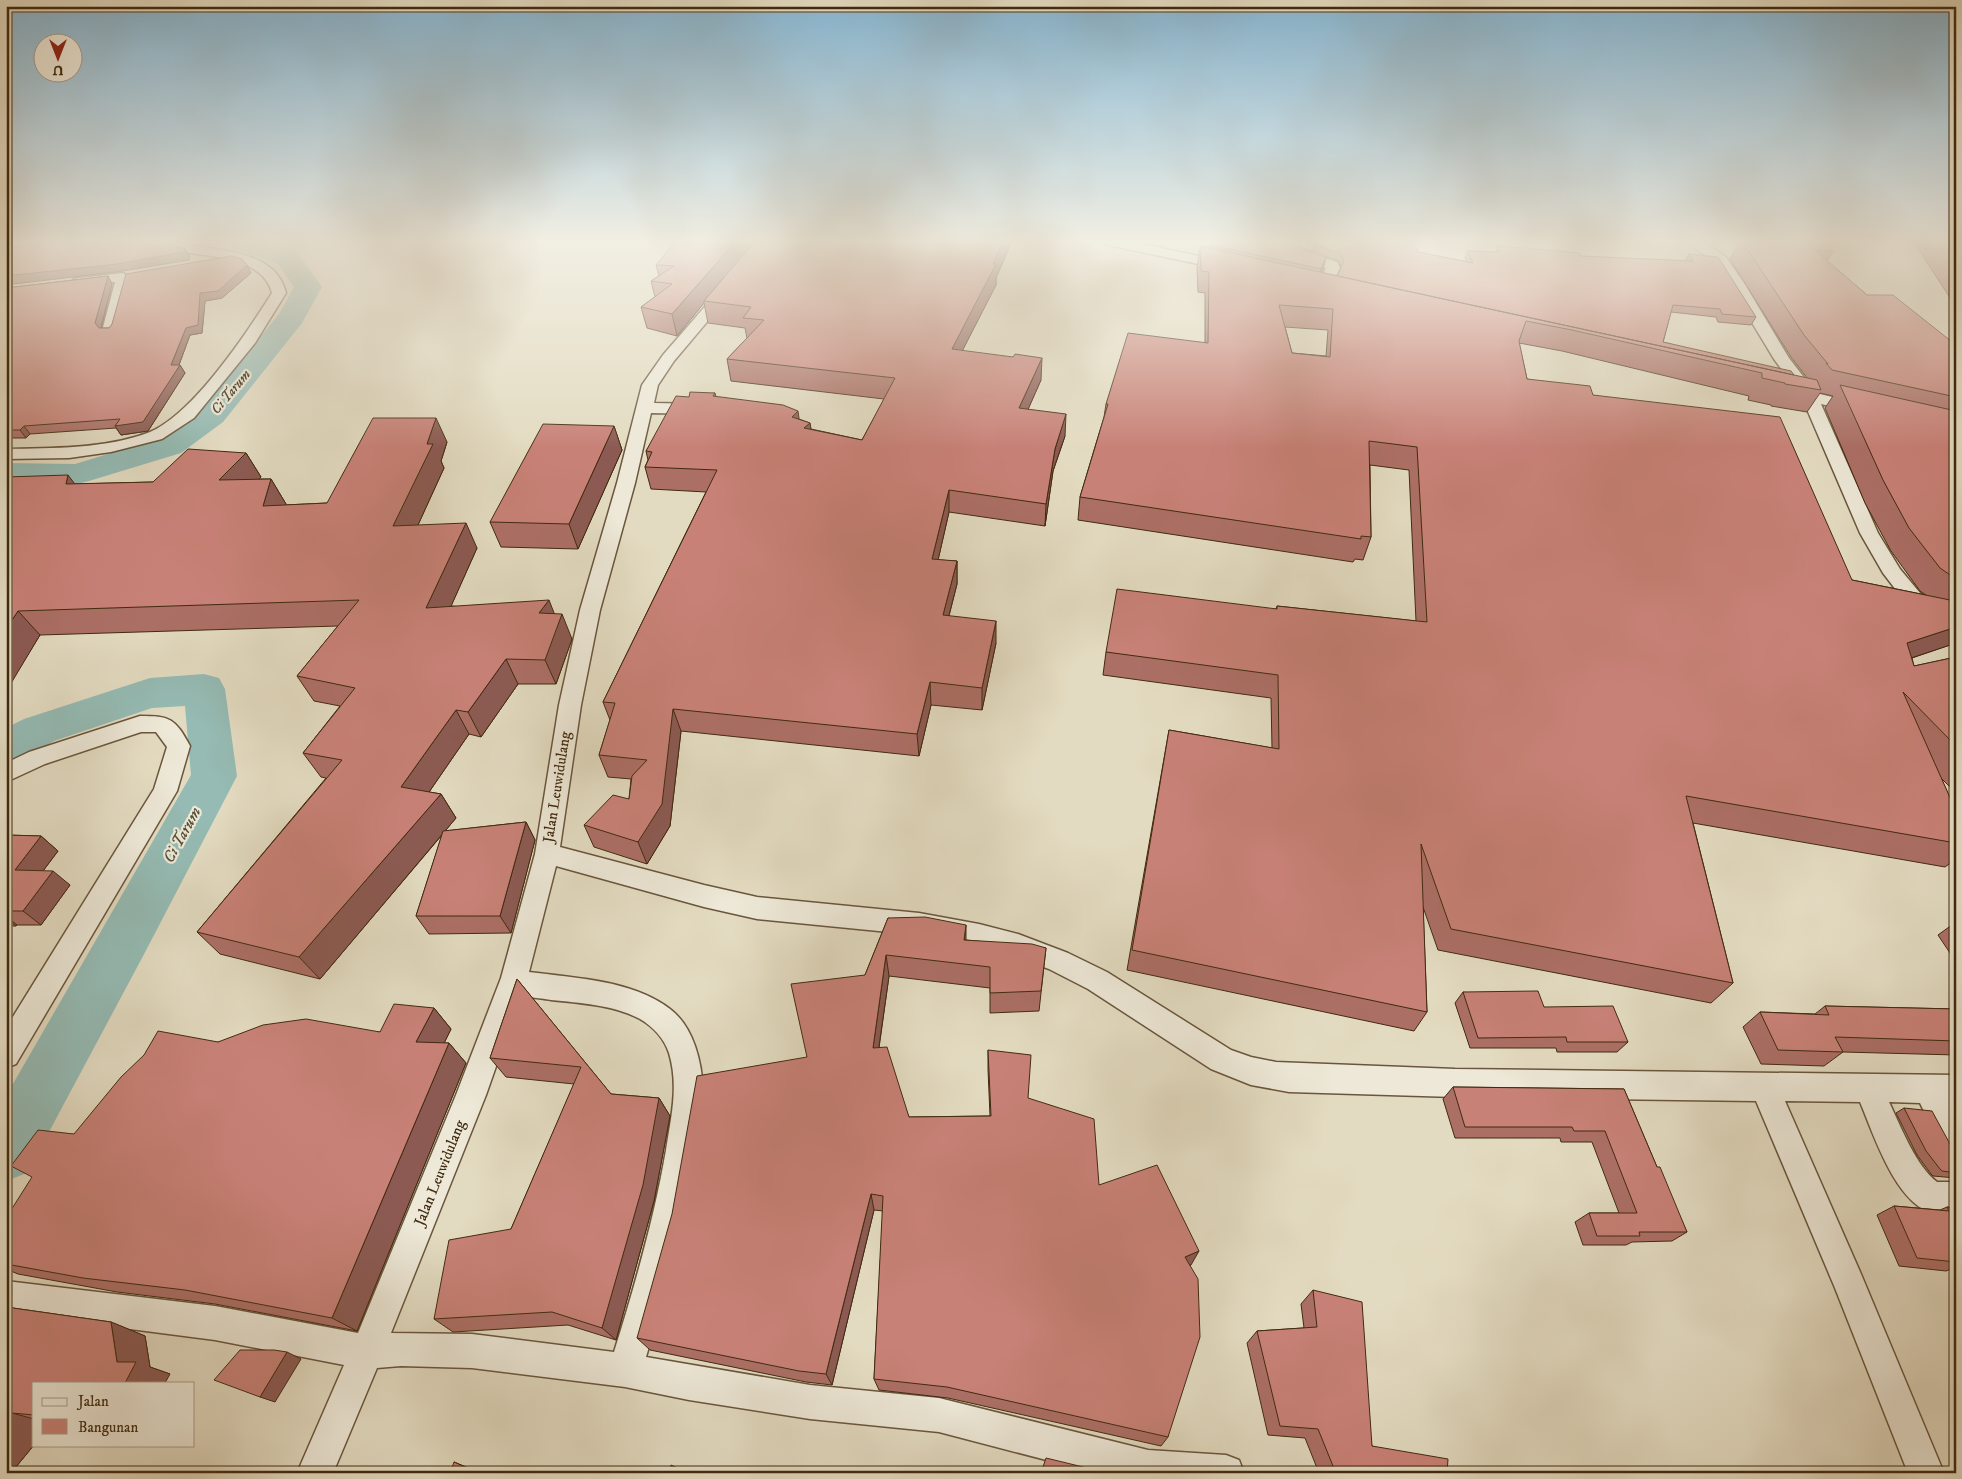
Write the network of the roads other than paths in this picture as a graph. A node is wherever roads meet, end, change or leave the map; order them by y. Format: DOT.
graph roads {
  1 [pos="116,310"];
  2 [pos="268,310"];
  3 [pos="710,310"];
  4 [pos="1753,310"];
  5 [pos="109,331"];
  6 [pos="1790,392"];
  7 [pos="644,408"];
  8 [pos="714,410"];
  9 [pos="1878,412"];
  10 [pos="6,454"];
  11 [pos="1956,631"];
  12 [pos="6,773"];
  13 [pos="547,854"];
  14 [pos="514,978"];
  15 [pos="6,1055"];
  16 [pos="1764,1086"];
  17 [pos="1868,1087"];
  18 [pos="1942,1089"];
  19 [pos="1956,1144"];
  20 [pos="1956,1197"];
  21 [pos="6,1297"];
  22 [pos="367,1352"];
  23 [pos="625,1370"];
  24 [pos="1148,1470"];
  25 [pos="314,1473"];
  26 [pos="1226,1473"];
  27 [pos="1926,1473"];
  1 -- 5 [label="street"];
  2 -- 10 [label="street"];
  3 -- 7 [label="street, Jalan Leuwidulang"];
  4 -- 6 [label="street"];
  6 -- 9 [label="street"];
  6 -- 11 [label="street"];
  7 -- 8 [label="street"];
  7 -- 13 [label="street, Jalan Leuwidulang"];
  12 -- 15 [label="street"];
  13 -- 14 [label="street, Jalan Leuwidulang"];
  13 -- 16 [label="street"];
  14 -- 22 [label="street, Jalan Leuwidulang"];
  14 -- 23 [label="street"];
  16 -- 17 [label="street"];
  16 -- 27 [label="street"];
  17 -- 18 [label="street"];
  17 -- 20 [label="street"];
  18 -- 19 [label="street"];
  21 -- 22 [label="street"];
  22 -- 23 [label="street"];
  22 -- 25 [label="street, Jalan Leuwidulang"];
  23 -- 24 [label="street"];
  24 -- 26 [label="street"];
}
